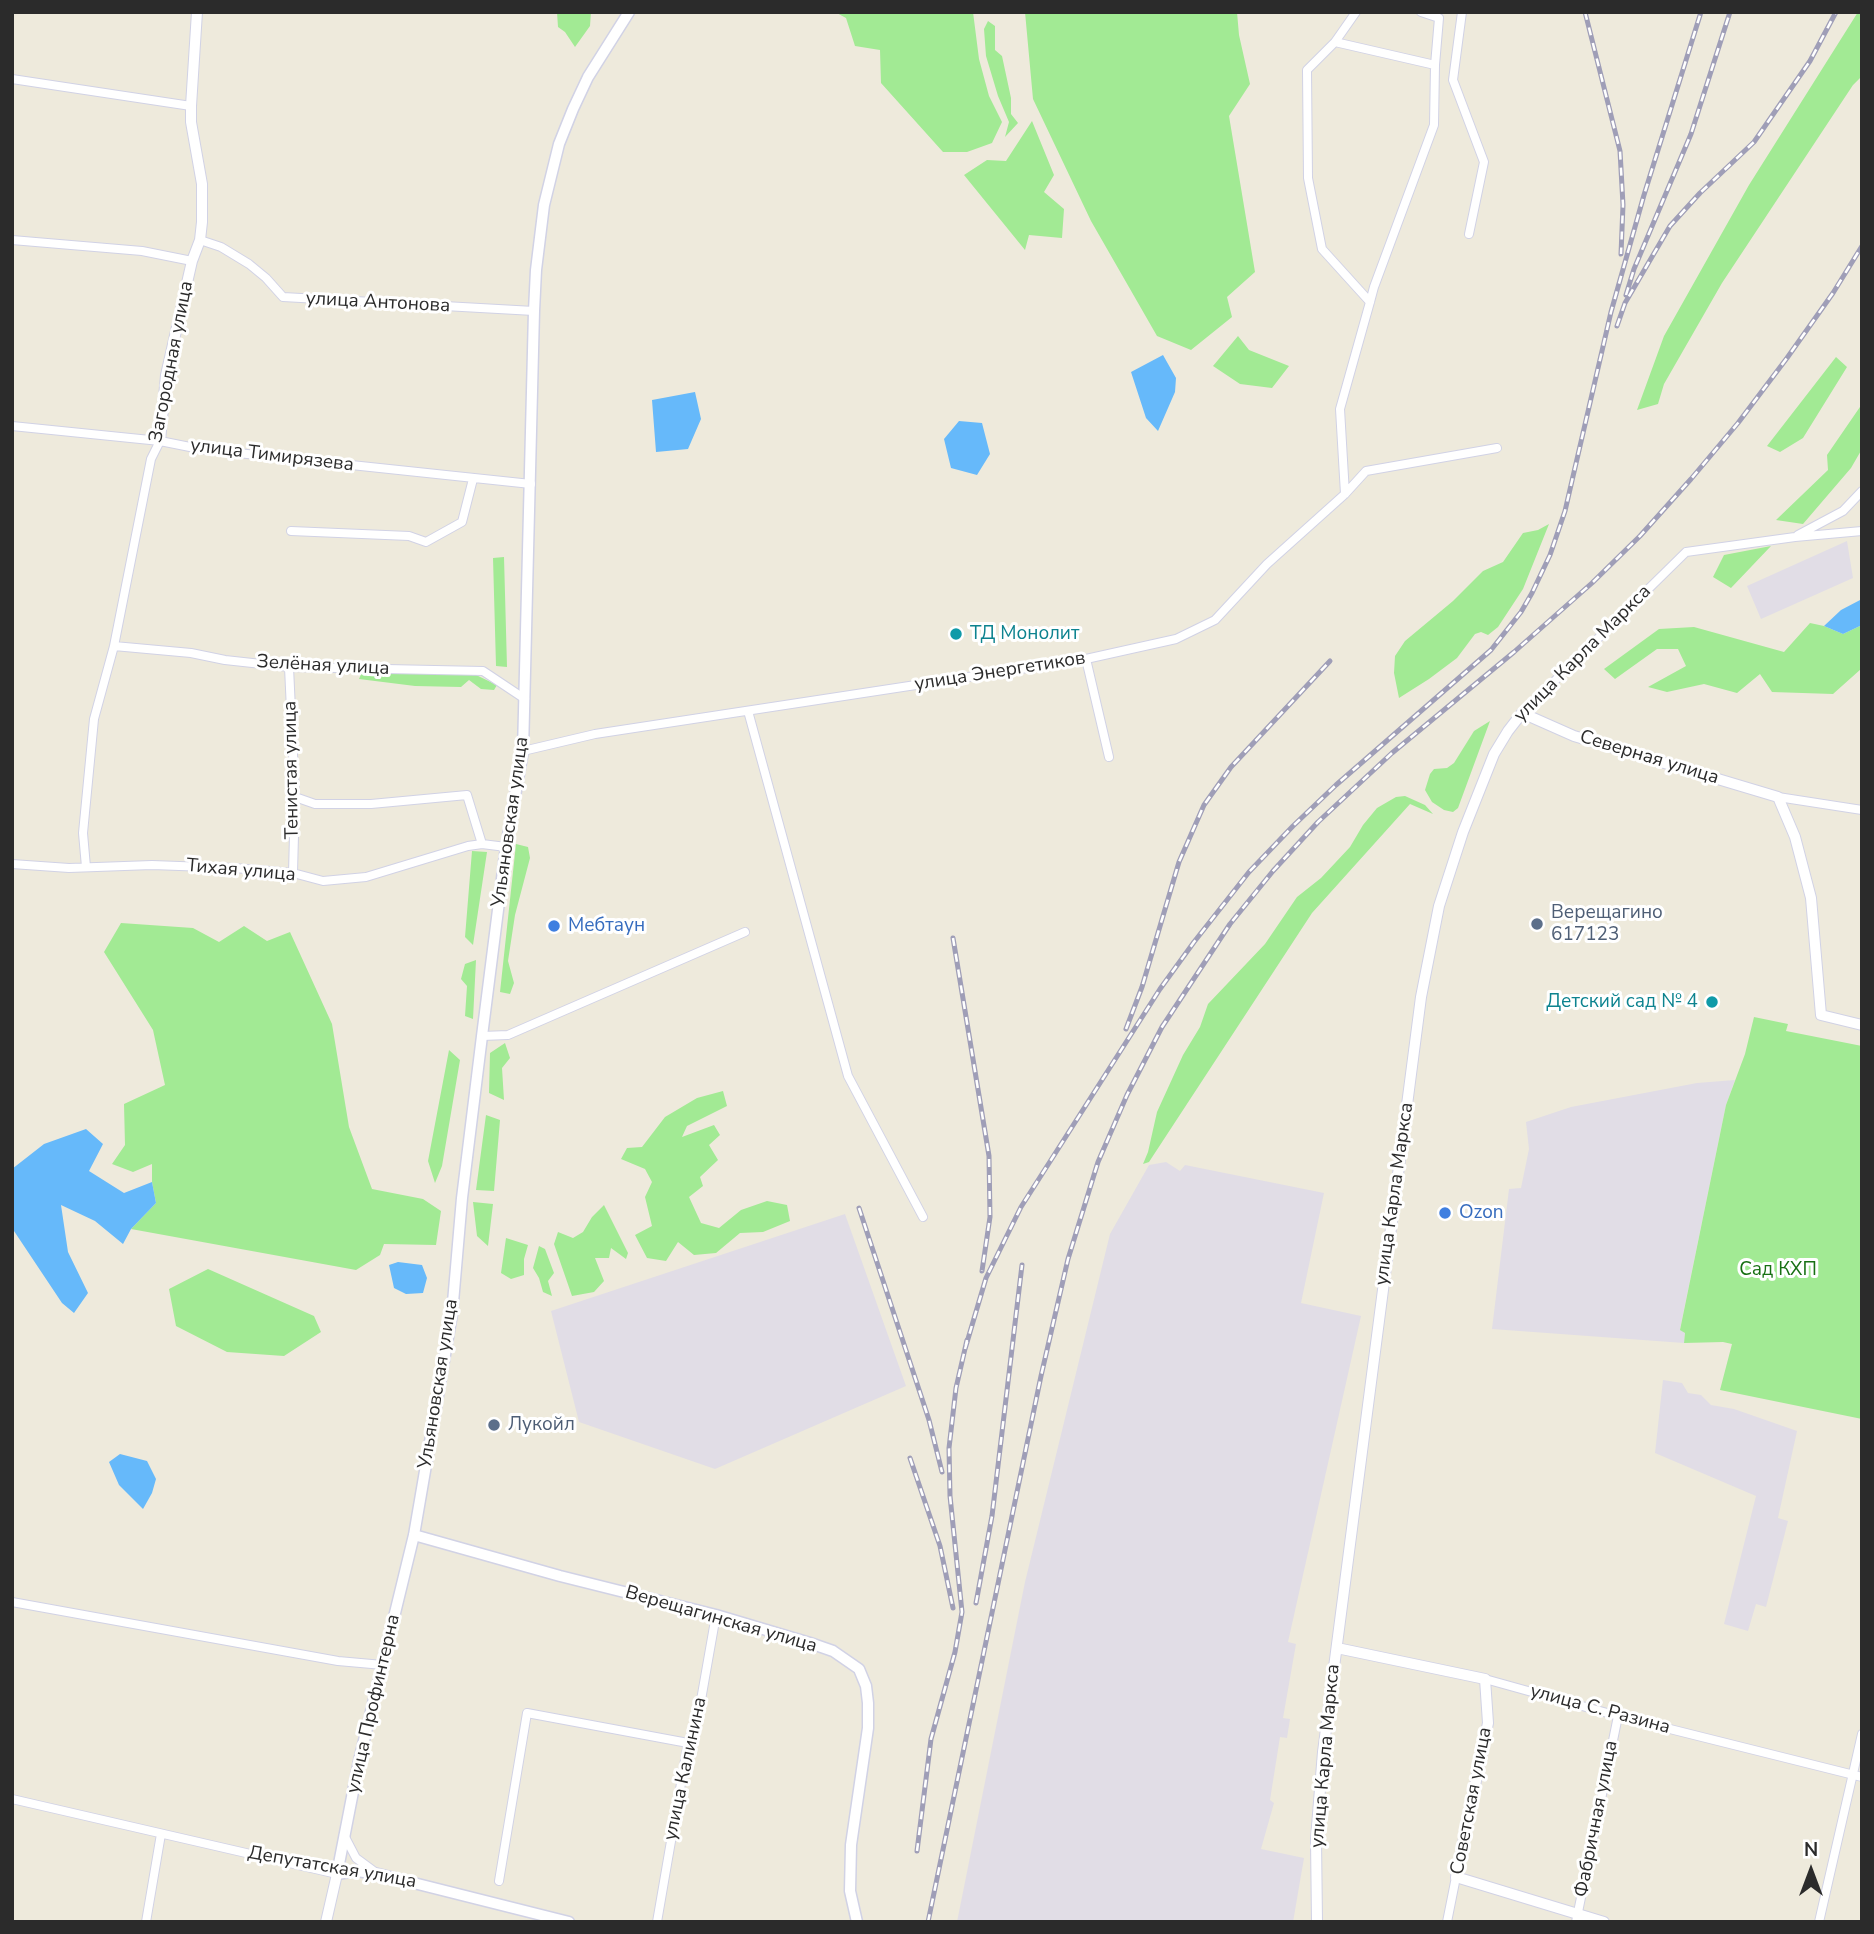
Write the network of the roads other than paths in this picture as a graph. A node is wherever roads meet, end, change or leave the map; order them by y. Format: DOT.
graph roads {
  1 [pos="197,12"];
  2 [pos="629,12"];
  3 [pos="1356,12"];
  4 [pos="1421,12"];
  5 [pos="1462,12"];
  6 [pos="1335,42"];
  7 [pos="1435,65"];
  8 [pos="12,79"];
  9 [pos="191,106"];
  10 [pos="1469,233"];
  11 [pos="12,240"];
  12 [pos="200,240"];
  13 [pos="192,261"];
  14 [pos="1370,302"];
  15 [pos="534,311"];
  16 [pos="12,426"];
  17 [pos="160,441"];
  18 [pos="1497,448"];
  19 [pos="473,479"];
  20 [pos="531,484"];
  21 [pos="1862,491"];
  22 [pos="1345,494"];
  23 [pos="291,531"];
  24 [pos="1862,531"];
  25 [pos="1795,537"];
  26 [pos="114,646"];
  27 [pos="1086,659"];
  28 [pos="289,667"];
  29 [pos="525,699"];
  30 [pos="748,711"];
  31 [pos="1522,713"];
  32 [pos="523,751"];
  33 [pos="1109,757"];
  34 [pos="295,797"];
  35 [pos="1779,797"];
  36 [pos="1862,810"];
  37 [pos="482,844"];
  38 [pos="506,847"];
  39 [pos="12,864"];
  40 [pos="86,867"];
  41 [pos="293,873"];
  42 [pos="745,932"];
  43 [pos="1862,1025"];
  44 [pos="482,1036"];
  45 [pos="923,1217"];
  46 [pos="414,1535"];
  47 [pos="12,1602"];
  48 [pos="716,1615"];
  49 [pos="1337,1648"];
  50 [pos="383,1664"];
  51 [pos="1485,1679"];
  52 [pos="1618,1716"];
  53 [pos="1862,1734"];
  54 [pos="688,1743"];
  55 [pos="1857,1776"];
  56 [pos="12,1799"];
  57 [pos="161,1834"];
  58 [pos="344,1834"];
  59 [pos="337,1874"];
  60 [pos="378,1874"];
  61 [pos="1457,1878"];
  62 [pos="499,1881"];
  63 [pos="1577,1918"];
  64 [pos="146,1922"];
  65 [pos="326,1922"];
  66 [pos="569,1922"];
  67 [pos="657,1922"];
  68 [pos="857,1922"];
  69 [pos="1317,1922"];
  70 [pos="1447,1922"];
  71 [pos="1604,1922"];
  72 [pos="1819,1922"];
  1 -- 9 [label="street, Загородная улица"];
  2 -- 15 [label="main road, Ульяновская улица"];
  3 -- 6 [label="street"];
  4 -- 7 [label="street"];
  5 -- 10 [label="street"];
  6 -- 7 [label="street"];
  6 -- 14 [label="street"];
  7 -- 14 [label="street"];
  8 -- 9 [label="street"];
  9 -- 12 [label="street, Загородная улица"];
  11 -- 13 [label="street"];
  12 -- 13 [label="street, Загородная улица"];
  12 -- 15 [label="street, улица Антонова"];
  13 -- 17 [label="street, Загородная улица"];
  14 -- 22 [label="street"];
  15 -- 20 [label="main road, Ульяновская улица"];
  16 -- 17 [label="street, улица Тимирязева"];
  17 -- 19 [label="street, улица Тимирязева"];
  17 -- 26 [label="street, Загородная улица"];
  18 -- 22 [label="street, улица Энергетиков"];
  19 -- 20 [label="street, улица Тимирязева"];
  19 -- 23 [label="street"];
  20 -- 29 [label="main road, Ульяновская улица"];
  21 -- 25 [label="street"];
  22 -- 27 [label="street, улица Энергетиков"];
  24 -- 25 [label="street"];
  25 -- 31 [label="street, улица Карла Маркса"];
  26 -- 28 [label="street, Зелёная улица"];
  26 -- 40 [label="street, Загородная улица"];
  27 -- 30 [label="street, улица Энергетиков"];
  27 -- 33 [label="street"];
  28 -- 29 [label="street, Зелёная улица"];
  28 -- 34 [label="street, Тенистая улица"];
  29 -- 32 [label="main road, Ульяновская улица"];
  30 -- 32 [label="street, улица Энергетиков"];
  30 -- 45 [label="street"];
  31 -- 35 [label="street, Северная улица"];
  31 -- 49 [label="street, улица Карла Маркса"];
  32 -- 38 [label="main road, Ульяновская улица"];
  34 -- 37 [label="street"];
  34 -- 41 [label="street, Тенистая улица"];
  35 -- 36 [label="street, Северная улица"];
  35 -- 43 [label="street"];
  37 -- 38 [label="street, Тихая улица"];
  37 -- 41 [label="street, Тихая улица"];
  38 -- 44 [label="main road, Ульяновская улица"];
  39 -- 40 [label="street, Тихая улица"];
  40 -- 41 [label="street, Тихая улица"];
  42 -- 44 [label="street"];
  44 -- 46 [label="main road, Ульяновская улица"];
  46 -- 48 [label="main road, Верещагинская улица"];
  46 -- 50 [label="main road, улица Профинтерна"];
  47 -- 50 [label="street"];
  48 -- 54 [label="street, улица Калинина"];
  48 -- 68 [label="main road, Верещагинская улица"];
  49 -- 51 [label="street, улица С. Разина"];
  49 -- 69 [label="street, улица Карла Маркса"];
  50 -- 58 [label="main road, улица Профинтерна"];
  51 -- 52 [label="street, улица С. Разина"];
  51 -- 61 [label="street, Советская улица"];
  52 -- 55 [label="street, улица С. Разина"];
  52 -- 63 [label="street, Фабричная улица"];
  53 -- 55 [label="street"];
  54 -- 62 [label="street"];
  54 -- 67 [label="street, улица Калинина"];
  55 -- 72 [label="street"];
  56 -- 57 [label="street, Депутатская улица"];
  57 -- 59 [label="street, Депутатская улица"];
  57 -- 64 [label="street"];
  58 -- 59 [label="main road, улица Профинтерна"];
  58 -- 60 [label="street"];
  59 -- 60 [label="main road, Депутатская улица"];
  59 -- 65 [label="street"];
  60 -- 66 [label="main road, Депутатская улица"];
  61 -- 63 [label="street"];
  61 -- 70 [label="street, Советская улица"];
  63 -- 71 [label="street"];
}
